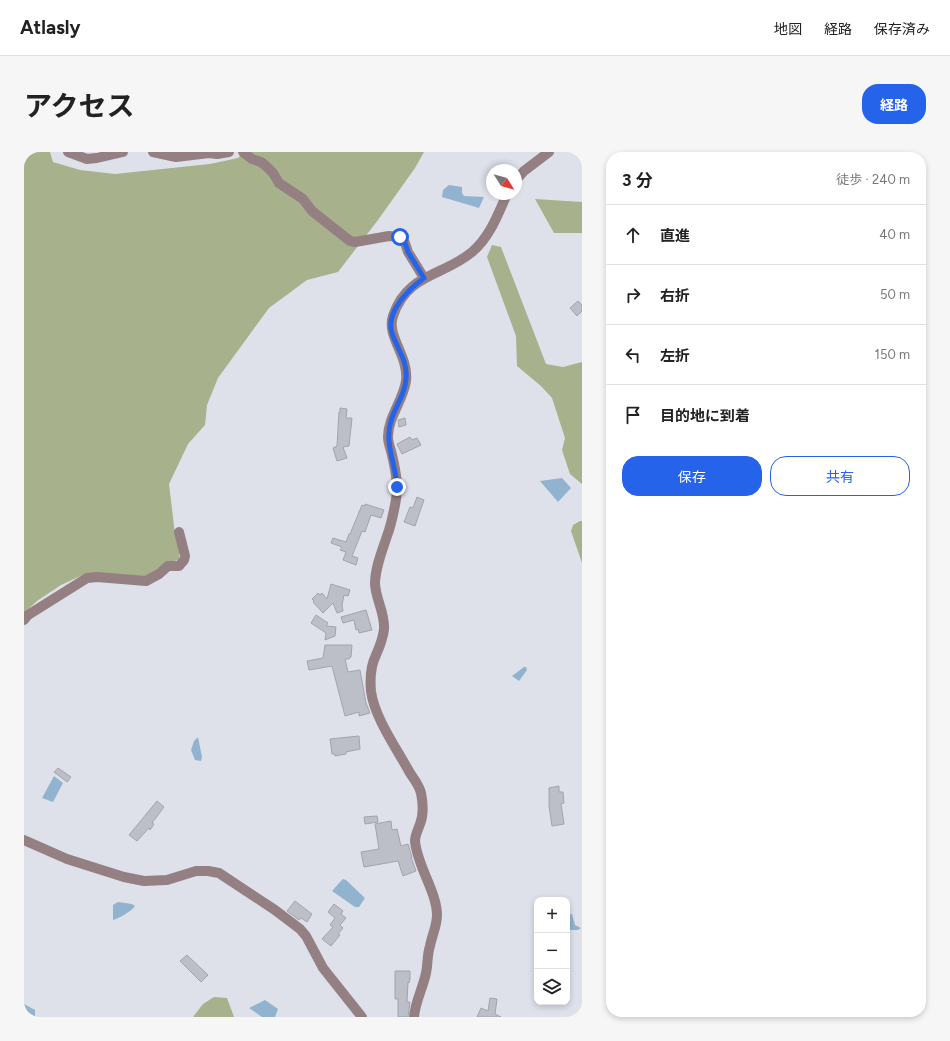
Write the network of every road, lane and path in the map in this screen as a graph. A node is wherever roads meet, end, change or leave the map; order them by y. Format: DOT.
graph roads {
  1 [pos="68,152"];
  2 [pos="123,152"];
  3 [pos="153,152"];
  4 [pos="229,152"];
  5 [pos="243,152"];
  6 [pos="549,152"];
  7 [pos="522,173"];
  8 [pos="504,200"];
  9 [pos="424,278"];
  10 [pos="180,532"];
  11 [pos="24,620"];
  12 [pos="24,840"];
  13 [pos="362,1017"];
  14 [pos="414,1017"];
  1 -- 2 [label="street"];
  3 -- 4 [label="street"];
  5 -- 9 [label="street"];
  6 -- 7 [label="street"];
  8 -- 9 [label="street"];
  9 -- 14 [label="street"];
  10 -- 11 [label="street"];
  12 -- 13 [label="street"];
}
